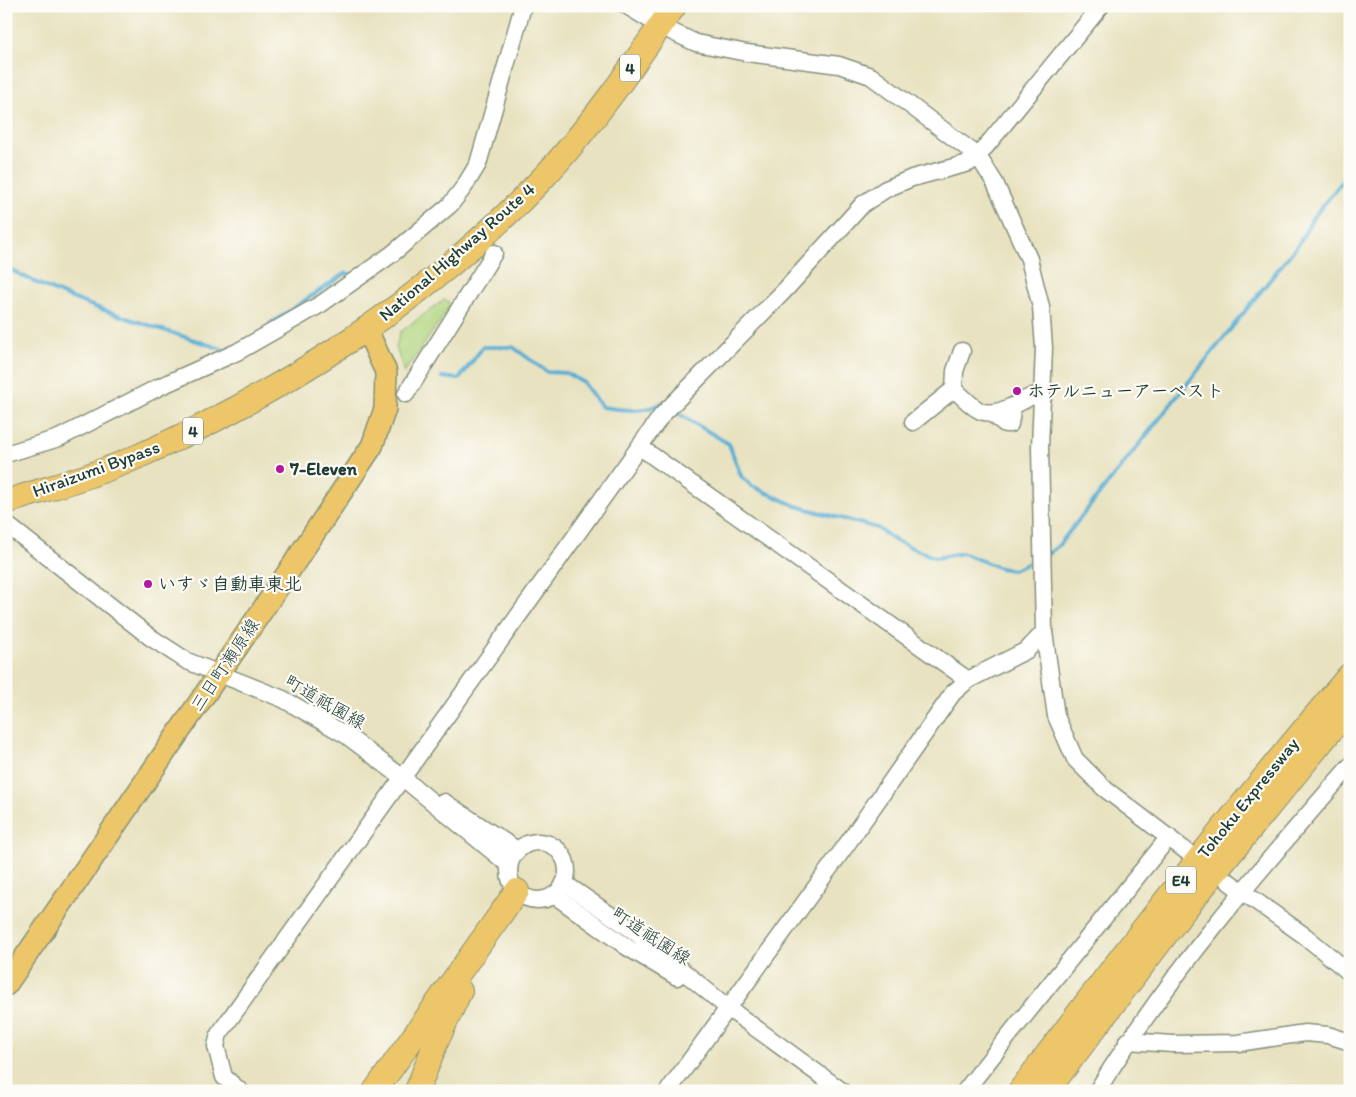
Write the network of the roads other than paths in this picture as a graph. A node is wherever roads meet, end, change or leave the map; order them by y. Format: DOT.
graph roads {
  1 [pos="523,6"];
  2 [pos="626,6"];
  3 [pos="674,6"];
  4 [pos="1101,6"];
  5 [pos="660,26"];
  6 [pos="978,156"];
  7 [pos="494,253"];
  8 [pos="367,330"];
  9 [pos="962,351"];
  10 [pos="954,389"];
  11 [pos="406,394"];
  12 [pos="1043,398"];
  13 [pos="913,422"];
  14 [pos="640,447"];
  15 [pos="6,454"];
  16 [pos="6,502"];
  17 [pos="6,524"];
  18 [pos="1044,632"];
  19 [pos="220,673"];
  20 [pos="1350,675"];
  21 [pos="968,680"];
  22 [pos="1350,707"];
  23 [pos="1350,766"];
  24 [pos="404,778"];
  25 [pos="1169,837"];
  26 [pos="518,850"];
  27 [pos="1190,854"];
  28 [pos="509,865"];
  29 [pos="1235,887"];
  30 [pos="559,889"];
  31 [pos="522,895"];
  32 [pos="1350,973"];
  33 [pos="6,985"];
  34 [pos="728,1008"];
  35 [pos="1103,1016"];
  36 [pos="1127,1041"];
  37 [pos="1350,1042"];
  38 [pos="240,1091"];
  39 [pos="376,1091"];
  40 [pos="417,1091"];
  41 [pos="668,1091"];
  42 [pos="842,1091"];
  43 [pos="965,1091"];
  44 [pos="1020,1091"];
  45 [pos="1047,1091"];
  46 [pos="1059,1091"];
  47 [pos="1096,1091"];
  1 -- 15 [label="street"];
  2 -- 5 [label="street"];
  3 -- 5 [label="highway, National Highway Route 4 / 4"];
  4 -- 6 [label="street"];
  5 -- 6 [label="street"];
  5 -- 8 [label="highway, National Highway Route 4 / 4"];
  6 -- 12 [label="street"];
  6 -- 14 [label="street"];
  7 -- 11 [label="street"];
  8 -- 16 [label="highway, Hiraizumi Bypass / 4"];
  8 -- 19 [label="main road, 三日町瀬原線"];
  9 -- 10 [label="street"];
  10 -- 12 [label="street"];
  10 -- 13 [label="street"];
  12 -- 18 [label="street"];
  14 -- 21 [label="street"];
  14 -- 24 [label="street"];
  17 -- 19 [label="street, 町道祗園線"];
  18 -- 21 [label="street"];
  18 -- 25 [label="street"];
  19 -- 24 [label="street, 町道祗園線"];
  19 -- 33 [label="main road, 三日町瀬原線"];
  20 -- 44 [label="highway, Tohoku Expressway / E4"];
  21 -- 34 [label="street"];
  22 -- 35 [label="highway, Tohoku Expressway / E4"];
  23 -- 29 [label="street"];
  24 -- 26 [label="street, 町道祗園線"];
  24 -- 28 [label="street, 町道祗園線"];
  24 -- 38 [label="street"];
  25 -- 27 [label="street"];
  25 -- 43 [label="street"];
  26 -- 28 [label="street"];
  26 -- 30 [label="street"];
  28 -- 31 [label="street"];
  29 -- 32 [label="street"];
  29 -- 36 [label="street"];
  30 -- 31 [label="street"];
  30 -- 34 [label="street, 町道祗園線"];
  31 -- 39 [label="highway"];
  31 -- 40 [label="highway"];
  34 -- 41 [label="street"];
  34 -- 42 [label="street, 町道祗園線"];
  35 -- 45 [label="highway, Tohoku Expressway / E4"];
  35 -- 46 [label="highway"];
  36 -- 37 [label="street"];
  36 -- 47 [label="street"];
}
